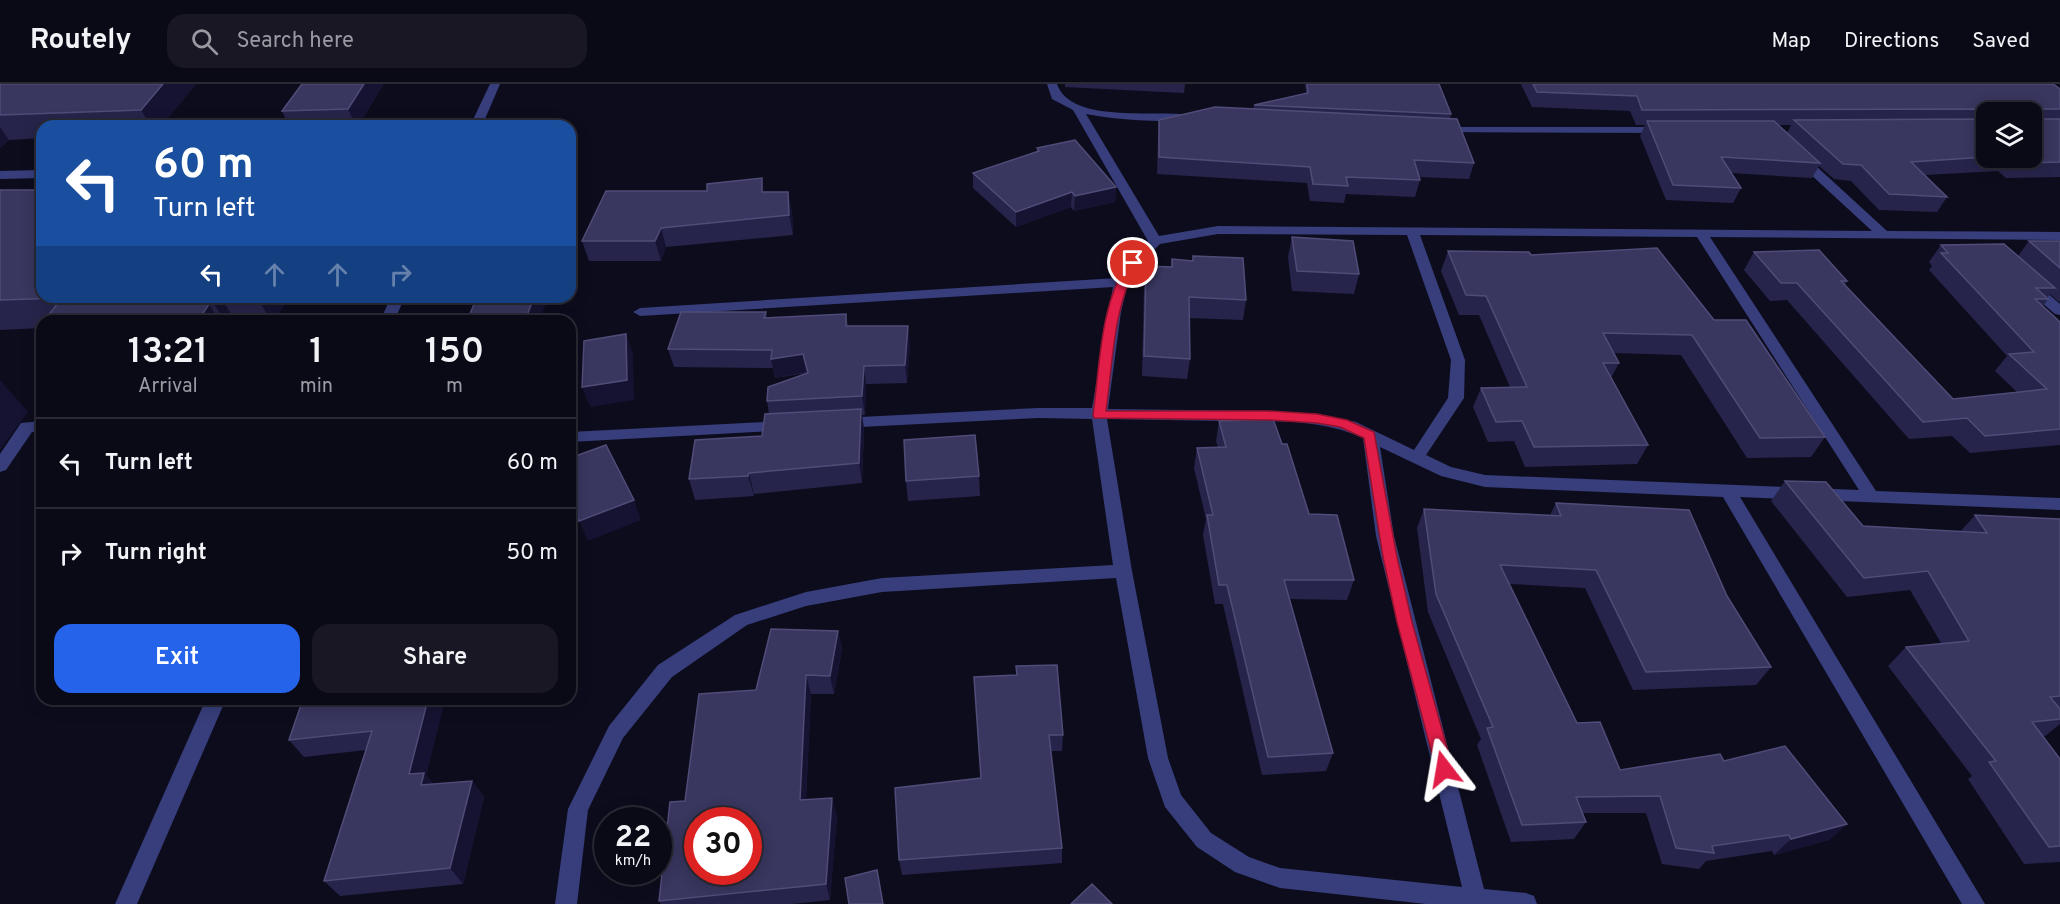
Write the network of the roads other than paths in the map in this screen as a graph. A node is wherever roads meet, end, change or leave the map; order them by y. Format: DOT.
graph roads {
  1 [pos="1052,84"];
  2 [pos="492,90"];
  3 [pos="1078,111"];
  4 [pos="1207,119"];
  5 [pos="479,120"];
  6 [pos="1428,129"];
  7 [pos="1679,130"];
  8 [pos="1787,146"];
  9 [pos="36,174"];
  10 [pos="0,175"];
  11 [pos="1412,231"];
  12 [pos="1700,232"];
  13 [pos="1883,234"];
  14 [pos="1973,236"];
  15 [pos="2060,236"];
  16 [pos="1155,241"];
  17 [pos="1991,251"];
  18 [pos="2017,274"];
  19 [pos="1121,282"];
  20 [pos="2060,311"];
  21 [pos="640,312"];
  22 [pos="1099,415"];
  23 [pos="828,423"];
  24 [pos="805,425"];
  25 [pos="36,426"];
  26 [pos="1370,435"];
  27 [pos="576,437"];
  28 [pos="1417,458"];
  29 [pos="0,466"];
  30 [pos="1728,491"];
  31 [pos="1871,496"];
  32 [pos="2060,504"];
  33 [pos="1123,571"];
  34 [pos="213,705"];
  35 [pos="1476,899"];
  36 [pos="126,904"];
  37 [pos="566,904"];
  38 [pos="1526,904"];
  39 [pos="1974,904"];
  1 -- 3 [label="street"];
  2 -- 5 [label="street"];
  3 -- 4 [label="street"];
  3 -- 16 [label="street"];
  6 -- 7 [label="street"];
  8 -- 13 [label="street"];
  9 -- 10 [label="street"];
  11 -- 12 [label="street"];
  11 -- 16 [label="street"];
  11 -- 28 [label="street"];
  12 -- 13 [label="street"];
  12 -- 31 [label="street"];
  13 -- 14 [label="street"];
  14 -- 15 [label="street"];
  14 -- 17 [label="street"];
  16 -- 19 [label="street"];
  18 -- 20 [label="street"];
  19 -- 21 [label="street"];
  19 -- 22 [label="street"];
  22 -- 23 [label="street"];
  22 -- 26 [label="street"];
  22 -- 33 [label="street"];
  24 -- 27 [label="street"];
  25 -- 29 [label="street"];
  26 -- 28 [label="street"];
  26 -- 35 [label="street"];
  28 -- 30 [label="street"];
  30 -- 31 [label="street"];
  30 -- 39 [label="street"];
  31 -- 32 [label="street"];
  33 -- 35 [label="street"];
  33 -- 37 [label="street"];
  34 -- 36 [label="street"];
  35 -- 38 [label="street"];
}
